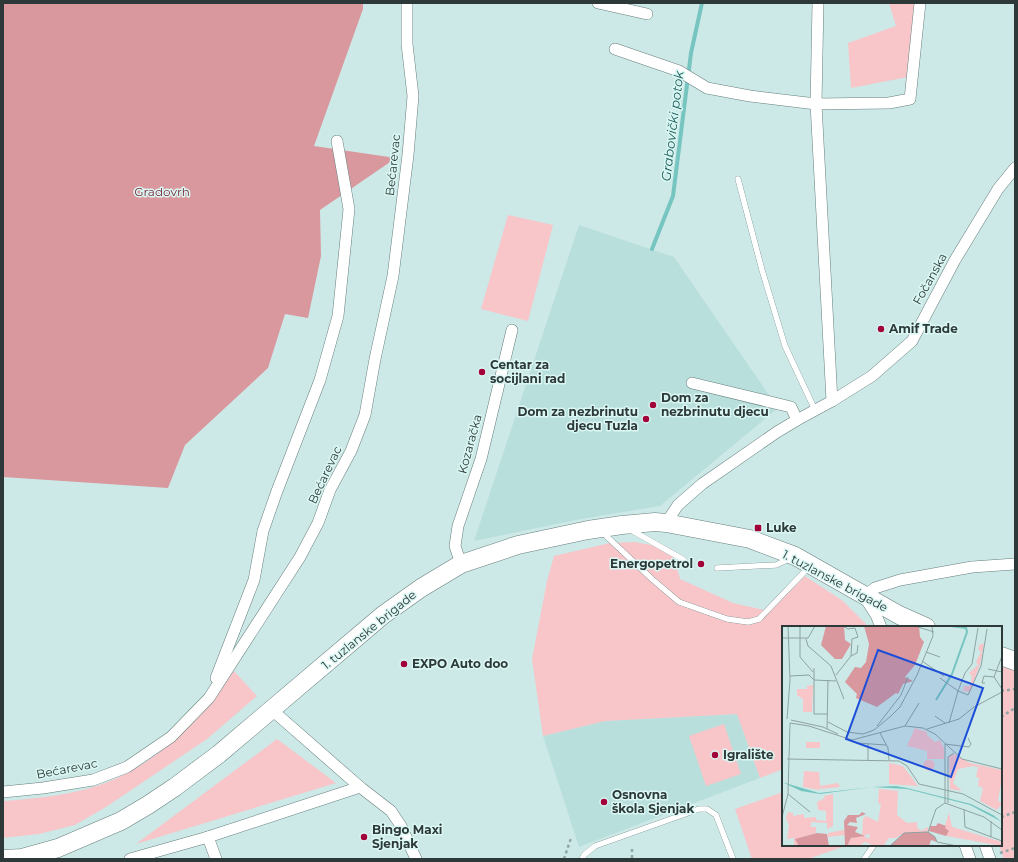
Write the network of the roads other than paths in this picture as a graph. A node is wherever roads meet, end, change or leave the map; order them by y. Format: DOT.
graph roads {
  1 [pos="407,3"];
  2 [pos="598,3"];
  3 [pos="818,3"];
  4 [pos="920,3"];
  5 [pos="647,14"];
  6 [pos="615,49"];
  7 [pos="816,104"];
  8 [pos="337,141"];
  9 [pos="1015,168"];
  10 [pos="738,179"];
  11 [pos="512,330"];
  12 [pos="692,383"];
  13 [pos="832,401"];
  14 [pos="815,410"];
  15 [pos="797,420"];
  16 [pos="666,523"];
  17 [pos="622,525"];
  18 [pos="597,529"];
  19 [pos="795,556"];
  20 [pos="684,560"];
  21 [pos="461,564"];
  22 [pos="1015,564"];
  23 [pos="811,565"];
  24 [pos="717,568"];
  25 [pos="864,596"];
  26 [pos="881,626"];
  27 [pos="924,626"];
  28 [pos="1002,656"];
  29 [pos="1015,661"];
  30 [pos="209,698"];
  31 [pos="272,710"];
  32 [pos="360,787"];
  33 [pos="3,792"];
  34 [pos="208,837"];
  35 [pos="873,846"];
  36 [pos="965,846"];
  37 [pos="986,846"];
  38 [pos="994,857"];
  39 [pos="3,859"];
  40 [pos="130,859"];
  41 [pos="216,859"];
  42 [pos="416,859"];
  43 [pos="582,859"];
  44 [pos="733,859"];
  45 [pos="864,859"];
  46 [pos="970,859"];
  1 -- 30 [label="street, Bećarevac"];
  2 -- 5 [label="street"];
  3 -- 7 [label="street"];
  4 -- 7 [label="street"];
  6 -- 7 [label="street"];
  7 -- 13 [label="street"];
  8 -- 30 [label="street"];
  9 -- 13 [label="street, Fočanska"];
  10 -- 14 [label="lane"];
  11 -- 21 [label="street, Kozaračka"];
  12 -- 15 [label="street"];
  13 -- 14 [label="street, Fočanska"];
  14 -- 15 [label="street, Fočanska"];
  15 -- 16 [label="street, Fočanska"];
  16 -- 17 [label="main road, 1. tuzlanske brigade"];
  16 -- 19 [label="main road, 1. tuzlanske brigade"];
  17 -- 18 [label="main road, 1. tuzlanske brigade"];
  17 -- 20 [label="lane"];
  18 -- 21 [label="main road, 1. tuzlanske brigade"];
  18 -- 23 [label="lane"];
  19 -- 23 [label="main road, 1. tuzlanske brigade"];
  19 -- 24 [label="lane"];
  21 -- 31 [label="main road, 1. tuzlanske brigade"];
  22 -- 25 [label="street"];
  23 -- 25 [label="main road, 1. tuzlanske brigade"];
  25 -- 26 [label="street"];
  25 -- 27 [label="main road, 1. tuzlanske brigade"];
  28 -- 29 [label="main road"];
  30 -- 33 [label="street, Bećarevac"];
  31 -- 32 [label="street"];
  31 -- 39 [label="main road, 1. tuzlanske brigade"];
  32 -- 34 [label="street"];
  32 -- 42 [label="street"];
  34 -- 40 [label="street"];
  34 -- 41 [label="street"];
  35 -- 45 [label="lane"];
  36 -- 46 [label="street"];
  37 -- 38 [label="street"];
  43 -- 44 [label="lane"];
}
